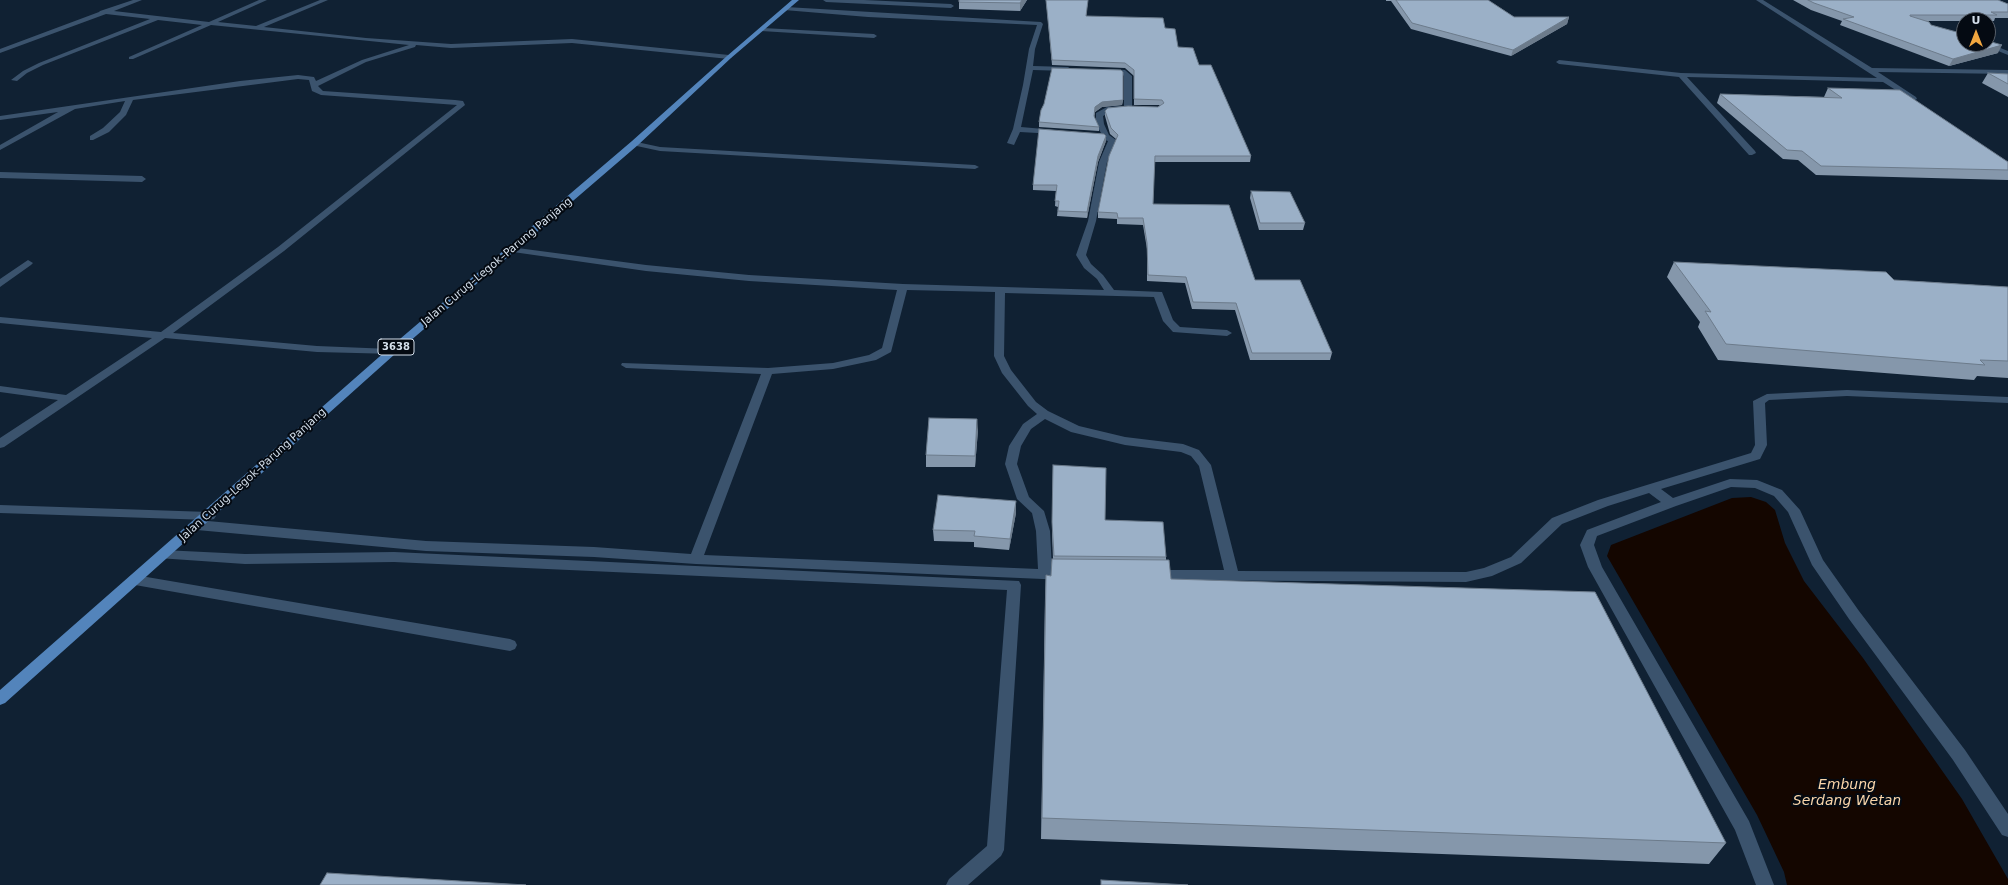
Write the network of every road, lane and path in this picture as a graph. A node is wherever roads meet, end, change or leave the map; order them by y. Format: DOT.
graph roads {
  1 [pos="115,0"];
  2 [pos="139,0"];
  3 [pos="264,0"];
  4 [pos="325,0"];
  5 [pos="796,0"];
  6 [pos="826,0"];
  7 [pos="1759,0"];
  8 [pos="130,3"];
  9 [pos="951,6"];
  10 [pos="786,9"];
  11 [pos="102,12"];
  12 [pos="158,18"];
  13 [pos="211,24"];
  14 [pos="256,28"];
  15 [pos="763,30"];
  16 [pos="874,36"];
  17 [pos="419,44"];
  18 [pos="1996,48"];
  19 [pos="0,51"];
  20 [pos="2008,53"];
  21 [pos="729,57"];
  22 [pos="131,58"];
  23 [pos="1559,62"];
  24 [pos="1029,68"];
  25 [pos="1074,70"];
  26 [pos="1870,70"];
  27 [pos="1096,71"];
  28 [pos="2008,72"];
  29 [pos="1681,75"];
  30 [pos="15,80"];
  31 [pos="1886,80"];
  32 [pos="314,85"];
  33 [pos="130,98"];
  34 [pos="1922,106"];
  35 [pos="73,107"];
  36 [pos="0,118"];
  37 [pos="1017,129"];
  38 [pos="1061,133"];
  39 [pos="1084,134"];
  40 [pos="1106,136"];
  41 [pos="93,138"];
  42 [pos="635,143"];
  43 [pos="1011,143"];
  44 [pos="0,148"];
  45 [pos="1752,153"];
  46 [pos="975,167"];
  47 [pos="4,175"];
  48 [pos="142,179"];
  49 [pos="0,181"];
  50 [pos="513,248"];
  51 [pos="28,263"];
  52 [pos="0,284"];
  53 [pos="903,287"];
  54 [pos="1000,290"];
  55 [pos="1111,292"];
  56 [pos="0,320"];
  57 [pos="1227,333"];
  58 [pos="163,335"];
  59 [pos="391,352"];
  60 [pos="626,365"];
  61 [pos="768,371"];
  62 [pos="0,389"];
  63 [pos="66,398"];
  64 [pos="2008,400"];
  65 [pos="1044,414"];
  66 [pos="0,444"];
  67 [pos="1651,488"];
  68 [pos="1671,502"];
  69 [pos="0,509"];
  70 [pos="208,516"];
  71 [pos="197,525"];
  72 [pos="163,555"];
  73 [pos="696,559"];
  74 [pos="1045,574"];
  75 [pos="1076,575"];
  76 [pos="1138,575"];
  77 [pos="1232,576"];
  78 [pos="135,580"];
  79 [pos="510,645"];
  80 [pos="0,699"];
  81 [pos="2008,829"];
  82 [pos="955,885"];
  83 [pos="1765,885"];
  1 -- 8 [label="street"];
  2 -- 8 [label="street"];
  3 -- 13 [label="street"];
  4 -- 14 [label="street"];
  5 -- 10 [label="main road, Jalan Curug–Legok–Parung Panjang / 3638"];
  6 -- 9 [label="street"];
  7 -- 26 [label="street"];
  8 -- 11 [label="street"];
  10 -- 15 [label="main road, Jalan Curug–Legok–Parung Panjang / 3638"];
  10 -- 24 [label="street"];
  11 -- 12 [label="street"];
  11 -- 19 [label="street"];
  12 -- 13 [label="street"];
  12 -- 30 [label="street"];
  13 -- 14 [label="street"];
  13 -- 22 [label="street"];
  14 -- 17 [label="street"];
  15 -- 16 [label="street"];
  15 -- 21 [label="main road, Jalan Curug–Legok–Parung Panjang / 3638"];
  17 -- 21 [label="street"];
  17 -- 32 [label="street"];
  18 -- 20 [label="street"];
  21 -- 42 [label="main road, Jalan Curug–Legok–Parung Panjang / 3638"];
  23 -- 29 [label="street"];
  24 -- 25 [label="street"];
  24 -- 37 [label="street"];
  26 -- 28 [label="street"];
  26 -- 31 [label="street"];
  27 -- 40 [label="street"];
  29 -- 31 [label="street"];
  29 -- 45 [label="street"];
  31 -- 34 [label="street"];
  32 -- 33 [label="street"];
  32 -- 58 [label="street"];
  33 -- 35 [label="street"];
  33 -- 41 [label="street"];
  35 -- 36 [label="street"];
  35 -- 44 [label="street"];
  37 -- 38 [label="street"];
  37 -- 43 [label="street"];
  39 -- 40 [label="street"];
  40 -- 55 [label="street"];
  42 -- 46 [label="street"];
  42 -- 50 [label="main road, Jalan Curug–Legok–Parung Panjang / 3638"];
  47 -- 48 [label="street"];
  47 -- 49 [label="street"];
  50 -- 53 [label="street"];
  50 -- 59 [label="main road, Jalan Curug–Legok–Parung Panjang / 3638"];
  51 -- 52 [label="street"];
  53 -- 54 [label="street"];
  53 -- 61 [label="street"];
  54 -- 55 [label="street"];
  54 -- 65 [label="street"];
  55 -- 57 [label="street"];
  56 -- 58 [label="street"];
  58 -- 59 [label="street"];
  58 -- 63 [label="street"];
  59 -- 70 [label="main road, Jalan Curug–Legok–Parung Panjang / 3638"];
  60 -- 61 [label="street"];
  61 -- 73 [label="street"];
  62 -- 63 [label="street"];
  63 -- 66 [label="street"];
  64 -- 67 [label="street"];
  65 -- 74 [label="street"];
  65 -- 77 [label="street"];
  67 -- 68 [label="street"];
  67 -- 77 [label="street"];
  68 -- 81 [label="street"];
  68 -- 83 [label="street"];
  69 -- 70 [label="street"];
  70 -- 71 [label="main road, Jalan Curug–Legok–Parung Panjang / 3638"];
  71 -- 72 [label="main road, Jalan Curug–Legok–Parung Panjang / 3638"];
  71 -- 73 [label="street"];
  72 -- 78 [label="main road, Jalan Curug–Legok–Parung Panjang / 3638"];
  72 -- 82 [label="street"];
  73 -- 74 [label="street"];
  74 -- 75 [label="street"];
  76 -- 77 [label="street"];
  78 -- 79 [label="street"];
  78 -- 80 [label="main road, Jalan Curug–Legok–Parung Panjang / 3638"];
}
